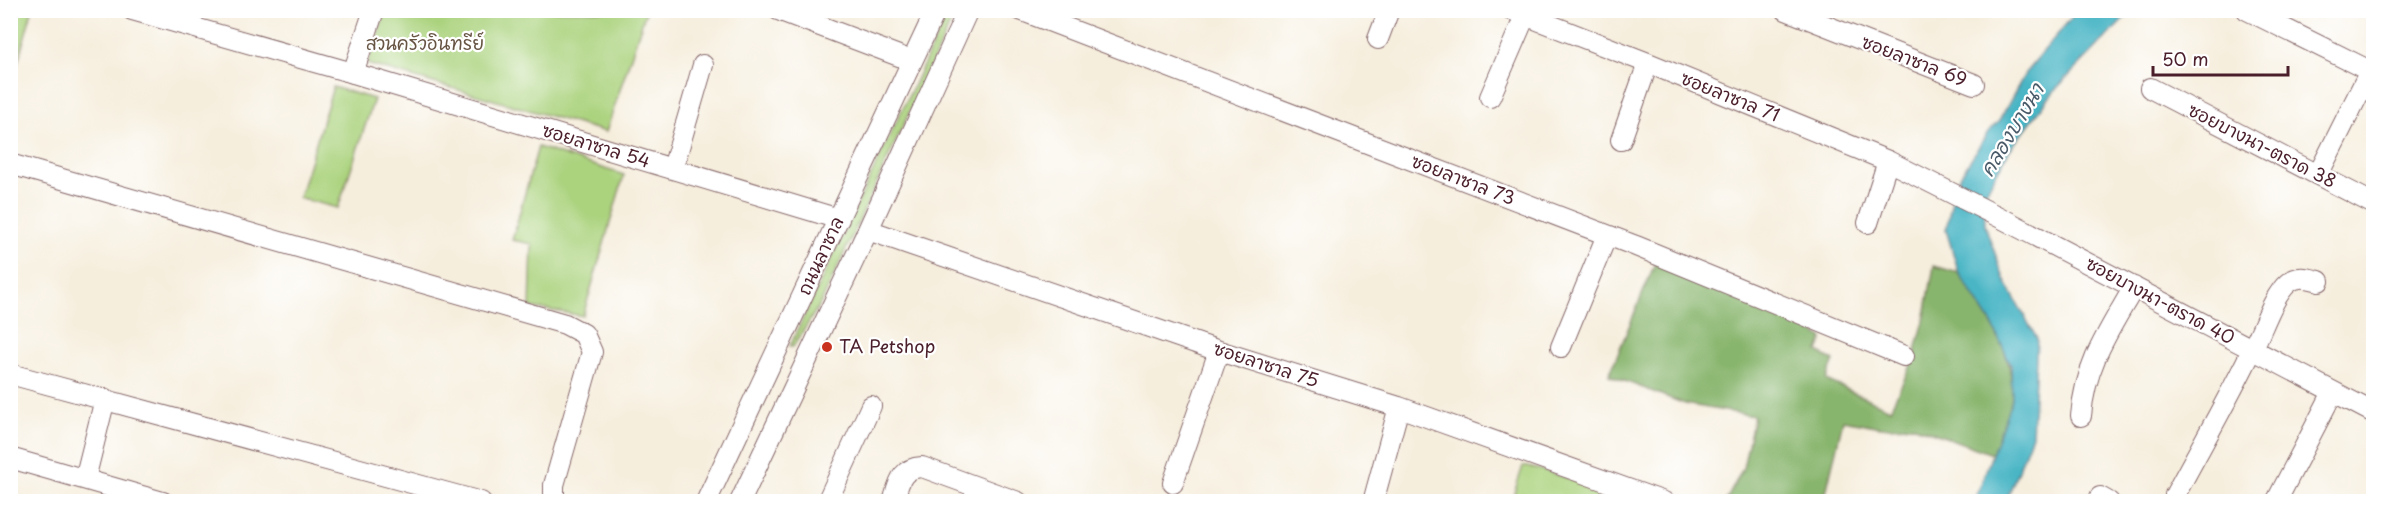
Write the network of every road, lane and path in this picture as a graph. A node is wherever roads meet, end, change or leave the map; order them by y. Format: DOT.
graph roads {
  1 [pos="132,10"];
  2 [pos="374,10"];
  3 [pos="778,10"];
  4 [pos="936,10"];
  5 [pos="968,10"];
  6 [pos="1020,10"];
  7 [pos="1389,10"];
  8 [pos="1786,10"];
  9 [pos="2247,10"];
  10 [pos="1518,13"];
  11 [pos="1378,39"];
  12 [pos="912,62"];
  13 [pos="1648,63"];
  14 [pos="703,65"];
  15 [pos="2372,72"];
  16 [pos="353,74"];
  17 [pos="1974,84"];
  18 [pos="2150,88"];
  19 [pos="1490,97"];
  20 [pos="1621,140"];
  21 [pos="1888,161"];
  22 [pos="10,164"];
  23 [pos="673,168"];
  24 [pos="2318,175"];
  25 [pos="1946,189"];
  26 [pos="2373,204"];
  27 [pos="838,219"];
  28 [pos="1868,224"];
  29 [pos="868,230"];
  30 [pos="1607,235"];
  31 [pos="2319,281"];
  32 [pos="2134,287"];
  33 [pos="818,336"];
  34 [pos="1561,347"];
  35 [pos="2253,349"];
  36 [pos="1219,351"];
  37 [pos="1904,356"];
  38 [pos="10,374"];
  39 [pos="2333,392"];
  40 [pos="105,399"];
  41 [pos="871,406"];
  42 [pos="1399,407"];
  43 [pos="2373,413"];
  44 [pos="2081,416"];
  45 [pos="10,458"];
  46 [pos="85,479"];
  47 [pos="1173,483"];
  48 [pos="2175,495"];
  49 [pos="550,499"];
  50 [pos="163,501"];
  51 [pos="478,501"];
  52 [pos="706,501"];
  53 [pos="727,501"];
  54 [pos="740,501"];
  55 [pos="827,501"];
  56 [pos="893,501"];
  57 [pos="1018,501"];
  58 [pos="1373,501"];
  59 [pos="1664,501"];
  60 [pos="2276,501"];
  1 -- 16 [label="street, ซอยลาซาล 54"];
  2 -- 16 [label="street"];
  3 -- 12 [label="street"];
  4 -- 12 [label="street, ถนนลาซาล"];
  5 -- 29 [label="street, ถนนลาซาล"];
  6 -- 30 [label="street, ซอยลาซาล 73"];
  7 -- 11 [label="street"];
  8 -- 17 [label="street, ซอยลาซาล 69"];
  9 -- 15 [label="street"];
  10 -- 13 [label="street, ซอยลาซาล 71"];
  10 -- 19 [label="street"];
  12 -- 27 [label="street, ถนนลาซาล"];
  13 -- 20 [label="street"];
  13 -- 21 [label="street, ซอยลาซาล 71"];
  14 -- 23 [label="street"];
  15 -- 24 [label="street"];
  16 -- 23 [label="street, ซอยลาซาล 54"];
  18 -- 24 [label="street, ซอยบางนา-ตราด 38"];
  21 -- 25 [label="street, ซอยลาซาล 71"];
  21 -- 28 [label="street"];
  22 -- 49 [label="street"];
  23 -- 27 [label="street, ซอยลาซาล 54"];
  24 -- 26 [label="street, ซอยบางนา-ตราด 38"];
  25 -- 32 [label="street, ซอยบางนา-ตราด 40"];
  27 -- 52 [label="street, ถนนลาซาล"];
  29 -- 33 [label="street, ถนนลาซาล"];
  29 -- 36 [label="street, ซอยลาซาล 75"];
  30 -- 34 [label="street"];
  30 -- 37 [label="street, ซอยลาซาล 73"];
  31 -- 35 [label="street"];
  32 -- 35 [label="street, ซอยบางนา-ตราด 40"];
  32 -- 44 [label="street"];
  33 -- 53 [label="street"];
  33 -- 54 [label="street, ถนนลาซาล"];
  35 -- 39 [label="street, ซอยบางนา-ตราด 40"];
  35 -- 48 [label="street"];
  36 -- 42 [label="street, ซอยลาซาล 75"];
  36 -- 47 [label="street"];
  38 -- 40 [label="street"];
  39 -- 43 [label="street, ซอยบางนา-ตราด 40"];
  39 -- 60 [label="street"];
  40 -- 46 [label="street"];
  40 -- 51 [label="street"];
  41 -- 55 [label="street"];
  42 -- 58 [label="street"];
  42 -- 59 [label="street, ซอยลาซาล 75"];
  45 -- 46 [label="street"];
  46 -- 50 [label="street"];
  56 -- 57 [label="street"];
}
